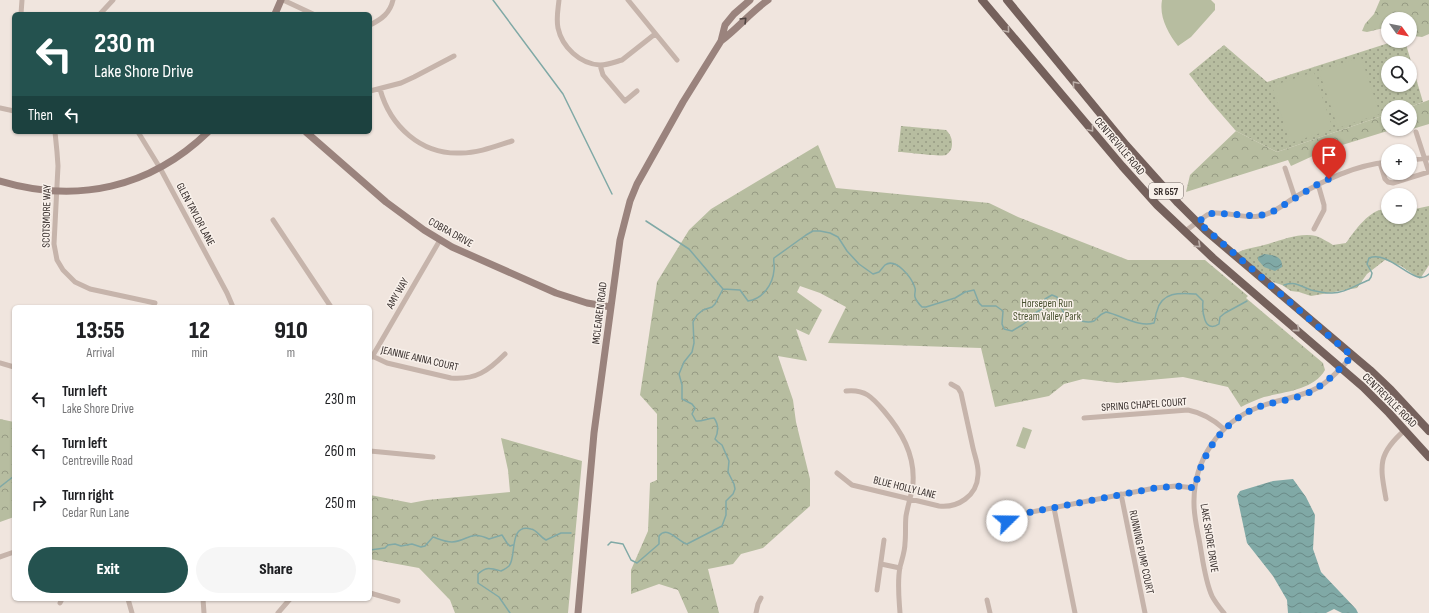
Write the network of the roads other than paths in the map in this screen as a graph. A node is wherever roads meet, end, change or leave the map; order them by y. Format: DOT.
graph roads {
  1 [pos="22,0"];
  2 [pos="113,0"];
  3 [pos="282,0"];
  4 [pos="393,0"];
  5 [pos="559,0"];
  6 [pos="628,0"];
  7 [pos="750,0"];
  8 [pos="768,0"];
  9 [pos="982,0"];
  10 [pos="1007,0"];
  11 [pos="21,12"];
  12 [pos="102,12"];
  13 [pos="276,12"];
  14 [pos="309,12"];
  15 [pos="372,24"];
  16 [pos="655,34"];
  17 [pos="721,41"];
  18 [pos="454,56"];
  19 [pos="677,60"];
  20 [pos="600,65"];
  21 [pos="380,89"];
  22 [pos="372,91"];
  23 [pos="637,91"];
  24 [pos="0,108"];
  25 [pos="12,111"];
  26 [pos="55,134"];
  27 [pos="139,134"];
  28 [pos="206,134"];
  29 [pos="309,134"];
  30 [pos="1417,134"];
  31 [pos="512,142"];
  32 [pos="1427,159"];
  33 [pos="1417,160"];
  34 [pos="1380,163"];
  35 [pos="160,168"];
  36 [pos="1285,168"];
  37 [pos="1429,172"];
  38 [pos="0,181"];
  39 [pos="1318,184"];
  40 [pos="56,192"];
  41 [pos="1295,198"];
  42 [pos="272,220"];
  43 [pos="1198,222"];
  44 [pos="1314,229"];
  45 [pos="1184,232"];
  46 [pos="440,240"];
  47 [pos="155,303"];
  48 [pos="232,305"];
  49 [pos="330,305"];
  50 [pos="611,307"];
  51 [pos="372,354"];
  52 [pos="505,354"];
  53 [pos="372,356"];
  54 [pos="1352,356"];
  55 [pos="0,363"];
  56 [pos="12,366"];
  57 [pos="1341,368"];
  58 [pos="951,384"];
  59 [pos="846,391"];
  60 [pos="1084,418"];
  61 [pos="1224,429"];
  62 [pos="1405,430"];
  63 [pos="1429,431"];
  64 [pos="372,451"];
  65 [pos="433,457"];
  66 [pos="1429,457"];
  67 [pos="837,473"];
  68 [pos="1195,488"];
  69 [pos="1121,494"];
  70 [pos="910,499"];
  71 [pos="1386,499"];
  72 [pos="1054,508"];
  73 [pos="1007,521"];
  74 [pos="884,540"];
  75 [pos="12,553"];
  76 [pos="0,557"];
  77 [pos="881,564"];
  78 [pos="900,568"];
  79 [pos="877,590"];
  80 [pos="372,594"];
  81 [pos="761,598"];
  82 [pos="987,600"];
  83 [pos="129,601"];
  84 [pos="204,601"];
  85 [pos="289,601"];
  86 [pos="398,601"];
  87 [pos="281,612"];
  88 [pos="132,613"];
  89 [pos="204,613"];
  90 [pos="578,613"];
  91 [pos="756,613"];
  92 [pos="900,613"];
  93 [pos="990,613"];
  94 [pos="1075,613"];
  95 [pos="1145,613"];
  96 [pos="1224,613"];
  1 -- 11 [label="street"];
  2 -- 12 [label="street"];
  3 -- 13 [label="main road"];
  3 -- 14 [label="street"];
  4 -- 15 [label="street"];
  5 -- 20 [label="street"];
  6 -- 16 [label="street"];
  7 -- 17 [label="main road, MCLEAREN ROAD"];
  17 -- 8 [label="main road, MCLEAREN ROAD, one-way"];
  9 -- 45 [label="main road, CENTREVILLE ROAD / SR 657, one-way"];
  43 -- 10 [label="main road, CENTREVILLE ROAD / SR 657, one-way"];
  16 -- 19 [label="street"];
  16 -- 20 [label="street"];
  17 -- 50 [label="main road, MCLEAREN ROAD"];
  18 -- 21 [label="street"];
  20 -- 23 [label="street"];
  21 -- 22 [label="street"];
  21 -- 31 [label="street"];
  24 -- 25 [label="street"];
  26 -- 40 [label="street, SCOTSMORE WAY"];
  27 -- 35 [label="street, GLEN TAYLOR LANE"];
  28 -- 35 [label="main road"];
  29 -- 46 [label="main road, COBRA DRIVE"];
  30 -- 32 [label="street"];
  32 -- 33 [label="street"];
  32 -- 37 [label="street"];
  34 -- 37 [label="street"];
  34 -- 39 [label="street"];
  35 -- 40 [label="main road"];
  35 -- 48 [label="street, GLEN TAYLOR LANE"];
  36 -- 41 [label="street"];
  38 -- 40 [label="main road"];
  39 -- 41 [label="street"];
  39 -- 44 [label="street"];
  40 -- 47 [label="street, SCOTSMORE WAY"];
  41 -- 43 [label="street"];
  42 -- 49 [label="street"];
  43 -- 45 [label="street"];
  43 -- 54 [label="main road, CENTREVILLE ROAD / SR 657"];
  45 -- 57 [label="main road, CENTREVILLE ROAD / SR 657, one-way"];
  46 -- 50 [label="main road, COBRA DRIVE"];
  46 -- 51 [label="street, AMY WAY"];
  50 -- 90 [label="main road, MCLEAREN ROAD"];
  52 -- 53 [label="street, JEANNIE ANNA COURT"];
  54 -- 57 [label="street, LAKE SHORE DRIVE"];
  54 -- 63 [label="main road, CENTREVILLE ROAD / SR 657"];
  55 -- 56 [label="street"];
  57 -- 61 [label="street, LAKE SHORE DRIVE"];
  57 -- 62 [label="main road, CENTREVILLE ROAD / SR 657"];
  58 -- 70 [label="street, BLUE HOLLY LANE"];
  59 -- 70 [label="street"];
  60 -- 61 [label="street, SPRING CHAPEL COURT"];
  61 -- 68 [label="street, LAKE SHORE DRIVE"];
  62 -- 66 [label="main road, CENTREVILLE ROAD / SR 657"];
  62 -- 71 [label="street"];
  64 -- 65 [label="street"];
  67 -- 70 [label="street, BLUE HOLLY LANE"];
  68 -- 69 [label="street"];
  68 -- 96 [label="street, LAKE SHORE DRIVE"];
  69 -- 72 [label="street"];
  69 -- 95 [label="street, RUNNING PUMP COURT"];
  70 -- 78 [label="street"];
  72 -- 73 [label="street"];
  72 -- 94 [label="street"];
  74 -- 77 [label="street"];
  75 -- 76 [label="street"];
  77 -- 78 [label="street"];
  77 -- 79 [label="street"];
  78 -- 92 [label="street"];
  80 -- 86 [label="street"];
  81 -- 91 [label="street"];
  82 -- 93 [label="street"];
  83 -- 88 [label="street"];
  84 -- 89 [label="street"];
  85 -- 87 [label="street"];
}
